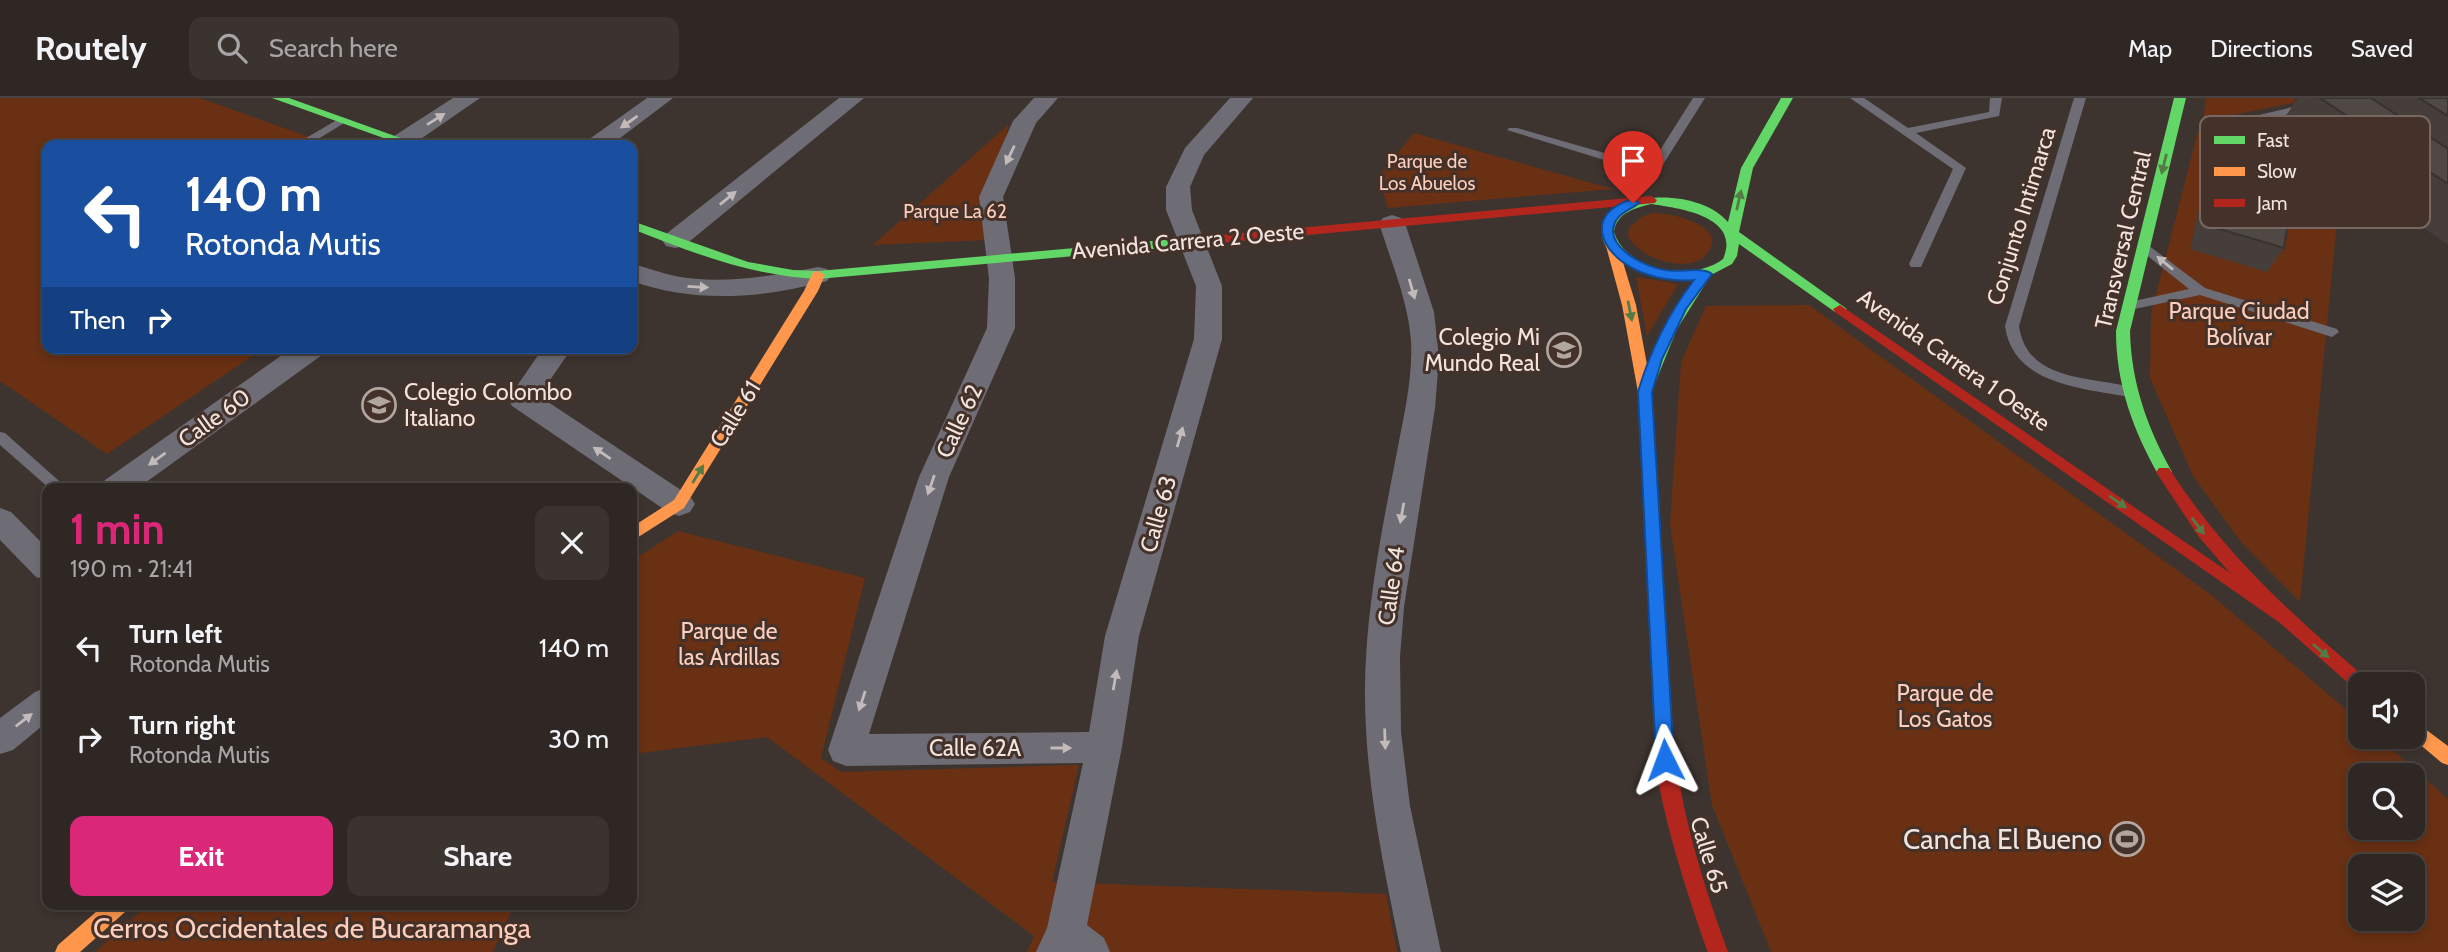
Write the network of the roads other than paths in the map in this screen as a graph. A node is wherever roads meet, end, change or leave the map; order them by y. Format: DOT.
graph roads {
  1 [pos="278,98"];
  2 [pos="469,98"];
  3 [pos="662,98"];
  4 [pos="853,98"];
  5 [pos="1047,98"];
  6 [pos="1242,98"];
  7 [pos="1699,98"];
  8 [pos="1787,98"];
  9 [pos="1856,98"];
  10 [pos="1996,98"];
  11 [pos="2080,98"];
  12 [pos="2180,98"];
  13 [pos="2322,104"];
  14 [pos="2269,116"];
  15 [pos="342,120"];
  16 [pos="1513,130"];
  17 [pos="1906,132"];
  18 [pos="308,140"];
  19 [pos="399,140"];
  20 [pos="412,140"];
  21 [pos="603,140"];
  22 [pos="1747,168"];
  23 [pos="1726,183"];
  24 [pos="1702,192"];
  25 [pos="1651,200"];
  26 [pos="1672,200"];
  27 [pos="1559,208"];
  28 [pos="1392,223"];
  29 [pos="637,227"];
  30 [pos="1732,233"];
  31 [pos="1609,239"];
  32 [pos="675,240"];
  33 [pos="1193,241"];
  34 [pos="2144,246"];
  35 [pos="999,258"];
  36 [pos="1916,264"];
  37 [pos="1722,268"];
  38 [pos="1747,270"];
  39 [pos="637,274"];
  40 [pos="1705,274"];
  41 [pos="1764,274"];
  42 [pos="818,275"];
  43 [pos="2200,291"];
  44 [pos="1819,293"];
  45 [pos="2130,306"];
  46 [pos="2332,331"];
  47 [pos="304,354"];
  48 [pos="554,354"];
  49 [pos="1645,392"];
  50 [pos="2130,392"];
  51 [pos="0,437"];
  52 [pos="2149,448"];
  53 [pos="2062,463"];
  54 [pos="2139,467"];
  55 [pos="2112,475"];
  56 [pos="53,483"];
  57 [pos="123,483"];
  58 [pos="679,504"];
  59 [pos="2,527"];
  60 [pos="637,532"];
  61 [pos="41,552"];
  62 [pos="2281,617"];
  63 [pos="2348,673"];
  64 [pos="42,706"];
  65 [pos="2425,738"];
  66 [pos="0,739"];
  67 [pos="1104,747"];
  68 [pos="846,750"];
  69 [pos="2448,757"];
  70 [pos="112,910"];
  71 [pos="1071,945"];
  72 [pos="65,952"];
  73 [pos="1421,952"];
  74 [pos="1718,952"];
  1 -- 15 [label="main road"];
  20 -- 2 [label="street, one-way"];
  3 -- 21 [label="street, one-way"];
  32 -- 4 [label="street, one-way"];
  5 -- 35 [label="street, Calle 62, one-way"];
  6 -- 33 [label="street, Calle 63"];
  7 -- 16 [label="lane"];
  8 -- 22 [label="main road"];
  9 -- 17 [label="lane"];
  10 -- 17 [label="lane"];
  11 -- 50 [label="lane, Conjunto Intimarca"];
  12 -- 34 [label="main road, Transversal Central, one-way"];
  13 -- 14 [label="lane"];
  15 -- 18 [label="lane"];
  15 -- 19 [label="main road"];
  17 -- 36 [label="lane"];
  22 -- 23 [label="main road"];
  30 -- 22 [label="main road, one-way"];
  24 -- 26 [label="main road"];
  25 -- 26 [label="main road"];
  25 -- 27 [label="main road, Avenida Carrera 2 Oeste"];
  25 -- 31 [label="main road"];
  26 -- 30 [label="main road"];
  27 -- 28 [label="main road, Avenida Carrera 2 Oeste"];
  27 -- 31 [label="main road, Avenida Carrera 2 Oeste"];
  28 -- 33 [label="main road, Avenida Carrera 2 Oeste"];
  28 -- 73 [label="street, Calle 64, one-way"];
  29 -- 32 [label="main road, Avenida Carrera 2 Oeste"];
  30 -- 37 [label="main road"];
  30 -- 44 [label="main road, Avenida Carrera 1 Oeste"];
  31 -- 40 [label="main road"];
  31 -- 49 [label="main road, Calle 65, one-way"];
  32 -- 42 [label="main road, Avenida Carrera 2 Oeste"];
  33 -- 35 [label="main road, Avenida Carrera 2 Oeste"];
  67 -- 33 [label="street, Calle 63, one-way"];
  43 -- 34 [label="lane, one-way"];
  34 -- 45 [label="main road, Transversal Central"];
  35 -- 42 [label="main road, Avenida Carrera 2 Oeste"];
  35 -- 68 [label="street, Calle 62, one-way"];
  37 -- 38 [label="main road"];
  37 -- 40 [label="main road"];
  39 -- 42 [label="street, Avenida Carrera 2 Oeste, one-way"];
  40 -- 49 [label="main road, Calle 65"];
  41 -- 44 [label="main road, Avenida Carrera 1 Oeste"];
  58 -- 42 [label="main road, Calle 61, one-way"];
  43 -- 45 [label="lane"];
  43 -- 46 [label="lane"];
  44 -- 53 [label="main road, Avenida Carrera 1 Oeste"];
  45 -- 50 [label="main road, Transversal Central"];
  47 -- 57 [label="street, Calle 60, one-way"];
  58 -- 48 [label="street, one-way"];
  49 -- 74 [label="main road, Calle 65"];
  50 -- 52 [label="main road, Transversal Central"];
  51 -- 56 [label="lane"];
  52 -- 54 [label="main road"];
  52 -- 62 [label="main road, Transversal Central, one-way"];
  53 -- 55 [label="main road, Avenida Carrera 1 Oeste"];
  53 -- 62 [label="main road, Avenida Carrera 1 Oeste, one-way"];
  58 -- 60 [label="main road, Calle 61"];
  59 -- 61 [label="street"];
  62 -- 63 [label="main road, Transversal Central, one-way"];
  66 -- 64 [label="street, one-way"];
  65 -- 69 [label="main road"];
  68 -- 67 [label="street, Calle 62A, one-way"];
  67 -- 71 [label="street, Calle 63"];
  70 -- 72 [label="main road"];
}
